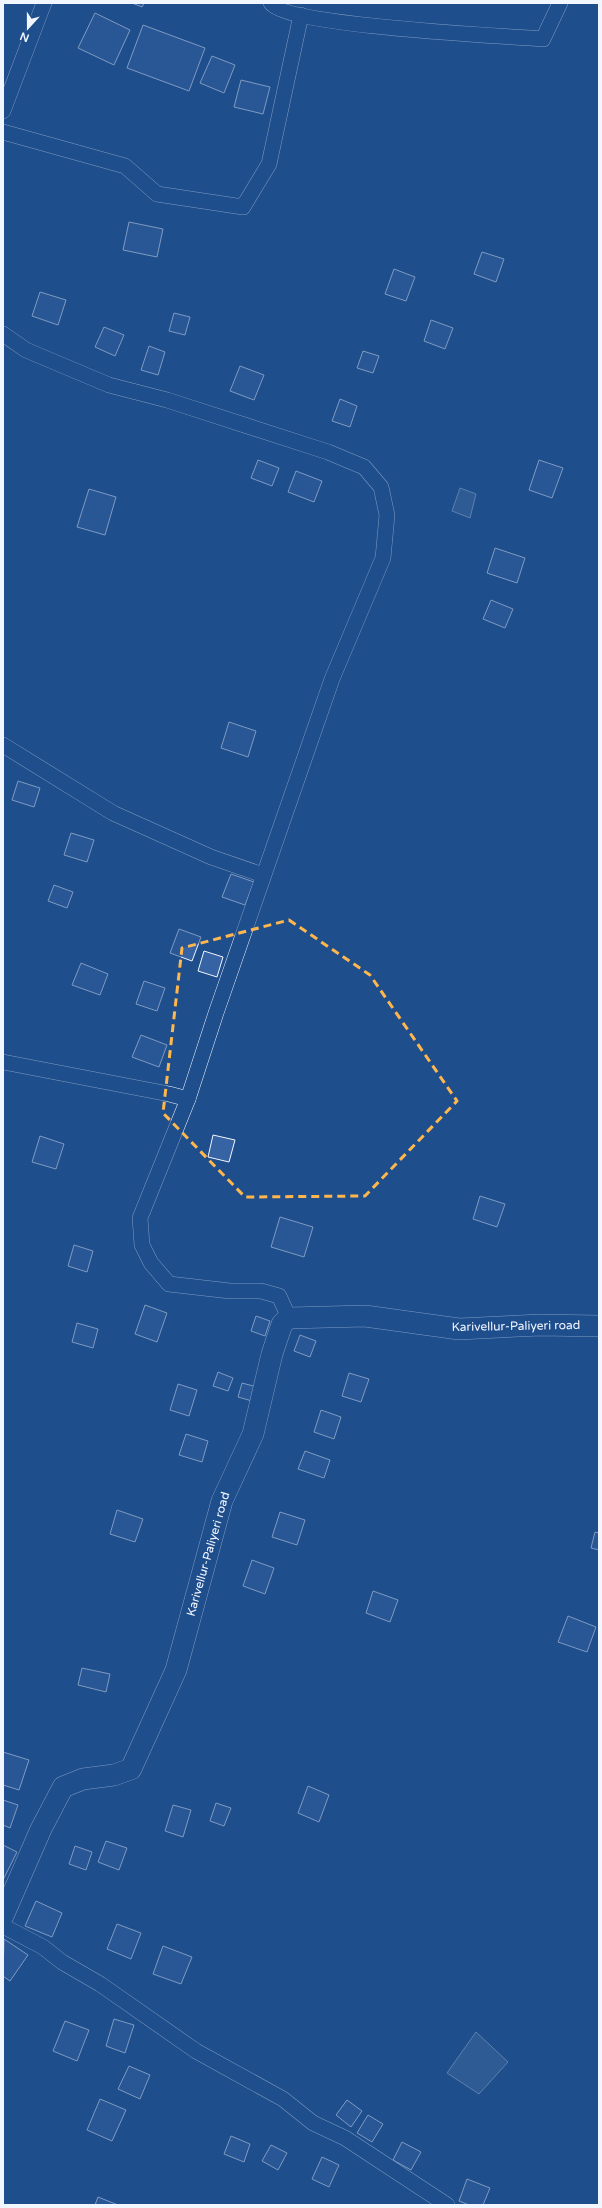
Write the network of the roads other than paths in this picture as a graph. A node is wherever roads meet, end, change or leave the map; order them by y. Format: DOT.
graph roads {
  1 [pos="44,3"];
  2 [pos="271,3"];
  3 [pos="560,3"];
  4 [pos="301,14"];
  5 [pos="3,111"];
  6 [pos="3,132"];
  7 [pos="3,334"];
  8 [pos="3,744"];
  9 [pos="263,875"];
  10 [pos="3,1062"];
  11 [pos="188,1099"];
  12 [pos="289,1318"];
  13 [pos="599,1326"];
  14 [pos="3,1916"];
  15 [pos="3,1926"];
  16 [pos="447,2205"];
  1 -- 5 [label="street"];
  2 -- 4 [label="street"];
  3 -- 4 [label="street"];
  4 -- 6 [label="street"];
  7 -- 9 [label="street"];
  8 -- 9 [label="street"];
  9 -- 11 [label="street"];
  10 -- 11 [label="street"];
  11 -- 12 [label="street"];
  12 -- 13 [label="main road, Karivellur-Paliyeri road"];
  12 -- 14 [label="main road, Karivellur-Paliyeri road"];
  15 -- 16 [label="street"];
}
